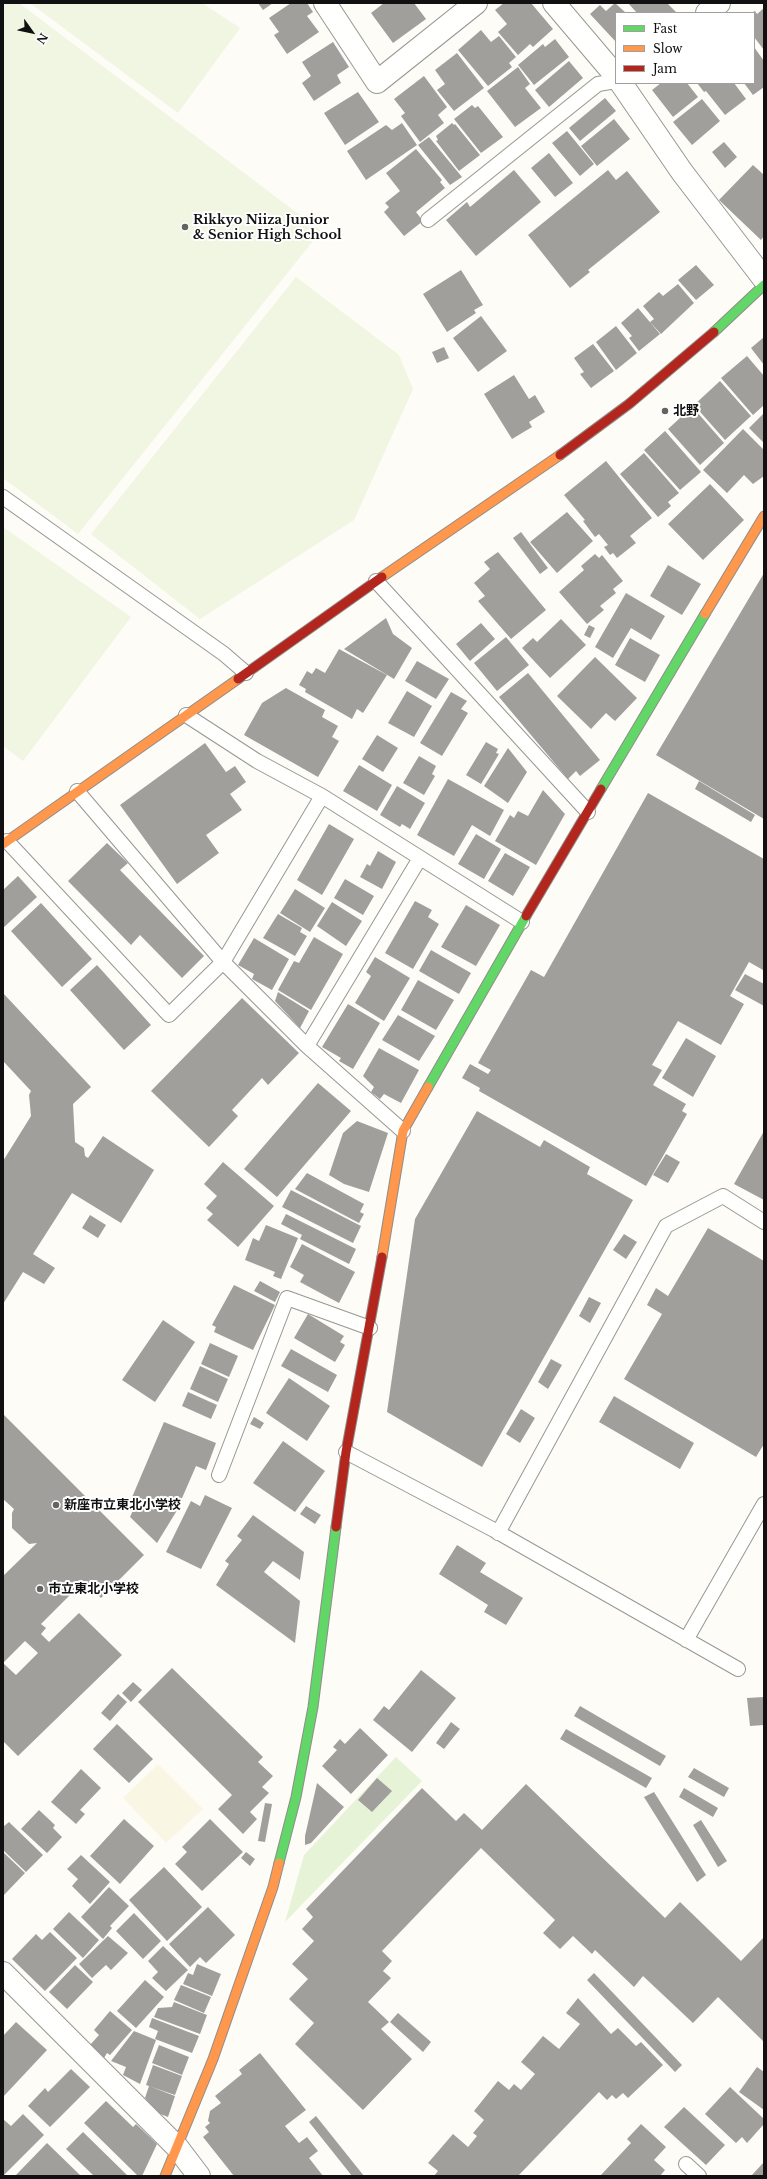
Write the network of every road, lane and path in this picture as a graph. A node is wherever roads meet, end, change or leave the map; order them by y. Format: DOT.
graph roads {
  1 [pos="325,3"];
  2 [pos="476,3"];
  3 [pos="554,3"];
  4 [pos="719,3"];
  5 [pos="707,12"];
  6 [pos="615,75"];
  7 [pos="615,81"];
  8 [pos="622,84"];
  9 [pos="428,220"];
  10 [pos="764,279"];
  11 [pos="764,285"];
  12 [pos="3,497"];
  13 [pos="764,516"];
  14 [pos="376,581"];
  15 [pos="246,673"];
  16 [pos="186,715"];
  17 [pos="77,791"];
  18 [pos="322,796"];
  19 [pos="588,812"];
  20 [pos="5,843"];
  21 [pos="420,858"];
  22 [pos="522,922"];
  23 [pos="223,962"];
  24 [pos="307,1046"];
  25 [pos="403,1131"];
  26 [pos="764,1222"];
  27 [pos="370,1328"];
  28 [pos="346,1452"];
  29 [pos="219,1475"];
  30 [pos="764,1504"];
  31 [pos="498,1533"];
  32 [pos="686,1640"];
  33 [pos="738,1669"];
  34 [pos="3,1973"];
  35 [pos="177,2147"];
  36 [pos="686,2164"];
  37 [pos="165,2176"];
  38 [pos="199,2176"];
  39 [pos="699,2176"];
  1 -- 2 [label="street"];
  3 -- 6 [label="street"];
  4 -- 5 [label="street"];
  7 -- 9 [label="lane"];
  8 -- 10 [label="street"];
  11 -- 14 [label="street"];
  12 -- 15 [label="lane"];
  13 -- 19 [label="street"];
  14 -- 15 [label="street"];
  14 -- 19 [label="lane"];
  15 -- 16 [label="street"];
  16 -- 17 [label="street"];
  16 -- 18 [label="lane"];
  17 -- 20 [label="street"];
  17 -- 23 [label="lane"];
  18 -- 21 [label="lane"];
  18 -- 23 [label="lane"];
  19 -- 22 [label="street"];
  20 -- 23 [label="lane"];
  21 -- 22 [label="lane"];
  21 -- 24 [label="lane"];
  22 -- 25 [label="street"];
  23 -- 24 [label="lane"];
  24 -- 25 [label="lane"];
  25 -- 27 [label="street"];
  26 -- 31 [label="lane"];
  27 -- 28 [label="street"];
  27 -- 29 [label="lane"];
  28 -- 31 [label="lane"];
  28 -- 35 [label="street"];
  30 -- 32 [label="lane"];
  31 -- 32 [label="lane"];
  32 -- 33 [label="lane"];
  34 -- 35 [label="street"];
  35 -- 37 [label="street"];
  35 -- 38 [label="street"];
  36 -- 39 [label="lane"];
}
